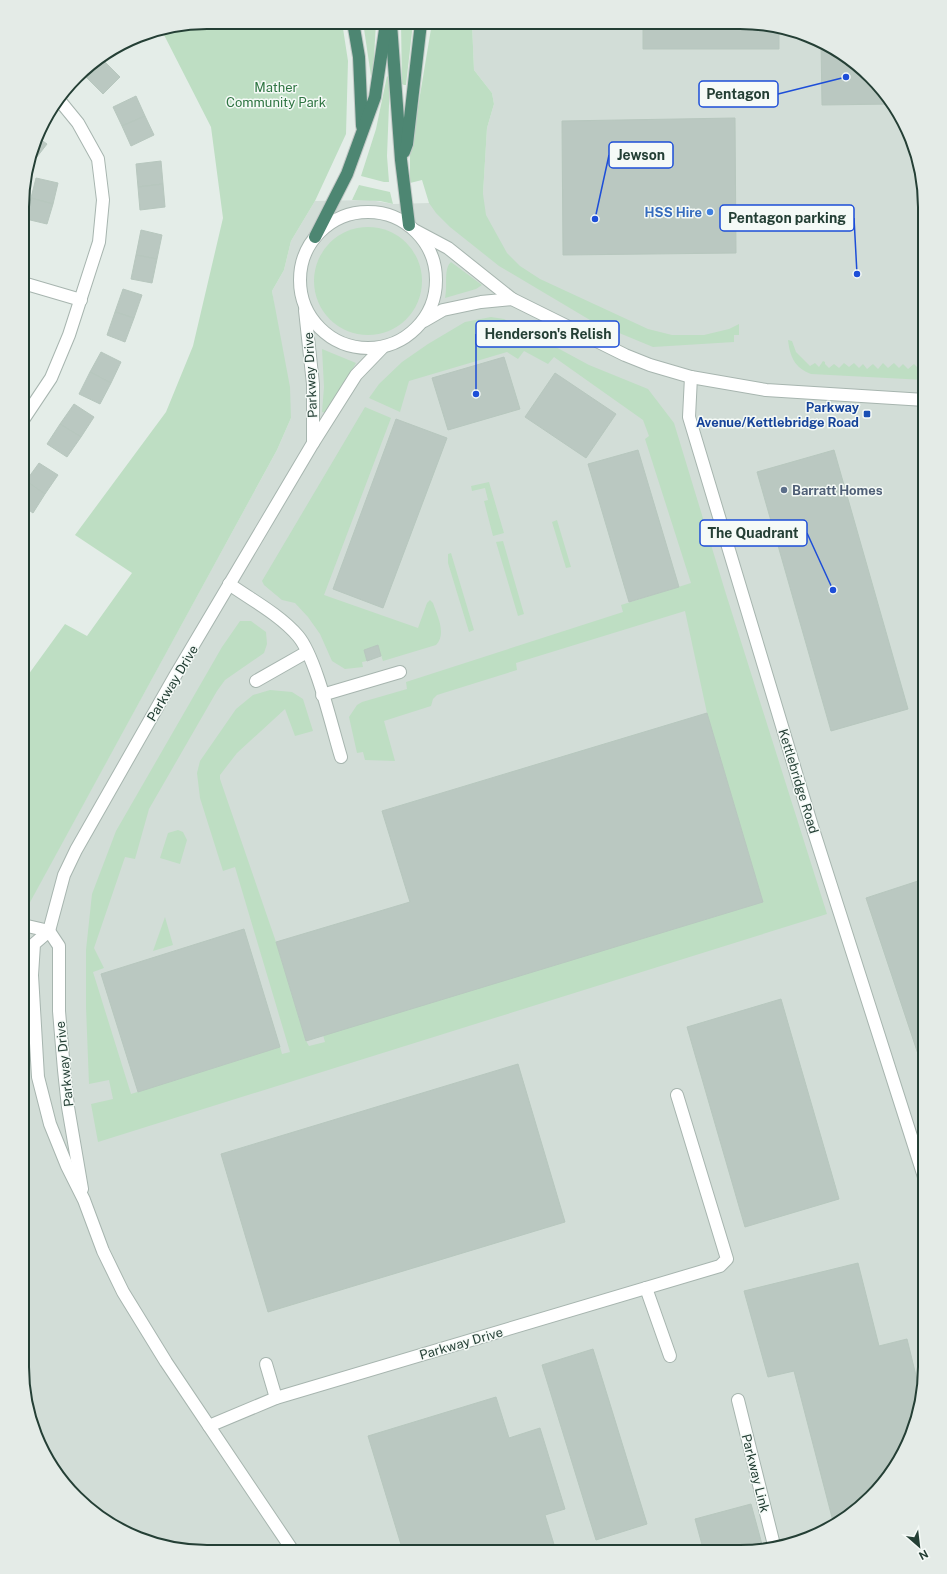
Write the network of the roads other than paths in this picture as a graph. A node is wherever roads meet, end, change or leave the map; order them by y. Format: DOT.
graph roads {
  1 [pos="354,29"];
  2 [pos="385,29"];
  3 [pos="392,29"];
  4 [pos="420,29"];
  5 [pos="62,104"];
  6 [pos="362,133"];
  7 [pos="401,160"];
  8 [pos="412,228"];
  9 [pos="315,237"];
  10 [pos="29,285"];
  11 [pos="512,299"];
  12 [pos="81,300"];
  13 [pos="305,308"];
  14 [pos="421,323"];
  15 [pos="383,347"];
  16 [pos="691,378"];
  17 [pos="918,400"];
  18 [pos="29,411"];
  19 [pos="313,443"];
  20 [pos="229,584"];
  21 [pos="307,652"];
  22 [pos="400,672"];
  23 [pos="256,681"];
  24 [pos="322,695"];
  25 [pos="341,757"];
  26 [pos="29,926"];
  27 [pos="49,931"];
  28 [pos="677,1095"];
  29 [pos="918,1158"];
  30 [pos="84,1200"];
  31 [pos="646,1288"];
  32 [pos="670,1356"];
  33 [pos="266,1364"];
  34 [pos="276,1398"];
  35 [pos="738,1400"];
  36 [pos="209,1426"];
  37 [pos="773,1542"];
  38 [pos="289,1545"];
  1 -- 6 [label="highway"];
  2 -- 6 [label="highway"];
  3 -- 7 [label="highway"];
  4 -- 7 [label="highway"];
  5 -- 12 [label="street"];
  6 -- 9 [label="highway"];
  7 -- 8 [label="highway"];
  8 -- 9 [label="street"];
  8 -- 11 [label="street"];
  8 -- 14 [label="street"];
  9 -- 13 [label="street"];
  10 -- 12 [label="street"];
  11 -- 14 [label="street"];
  11 -- 16 [label="street"];
  12 -- 18 [label="street"];
  13 -- 15 [label="street"];
  13 -- 19 [label="street, Parkway Drive"];
  14 -- 15 [label="street"];
  15 -- 19 [label="street, Parkway Drive"];
  16 -- 17 [label="street"];
  16 -- 29 [label="street, Kettlebridge Road"];
  19 -- 20 [label="street, Parkway Drive"];
  20 -- 21 [label="street"];
  20 -- 27 [label="street, Parkway Drive"];
  21 -- 23 [label="street"];
  21 -- 24 [label="street"];
  22 -- 24 [label="street"];
  24 -- 25 [label="street"];
  26 -- 27 [label="street"];
  27 -- 30 [label="street, Parkway Drive"];
  27 -- 30 [label="street, Parkway Drive"];
  28 -- 31 [label="street, Parkway Drive"];
  30 -- 36 [label="street, Parkway Drive"];
  31 -- 32 [label="street"];
  31 -- 34 [label="street, Parkway Drive"];
  33 -- 34 [label="street"];
  34 -- 36 [label="street, Parkway Drive"];
  35 -- 37 [label="street, Parkway Link"];
  36 -- 38 [label="street, Parkway Drive"];
}
